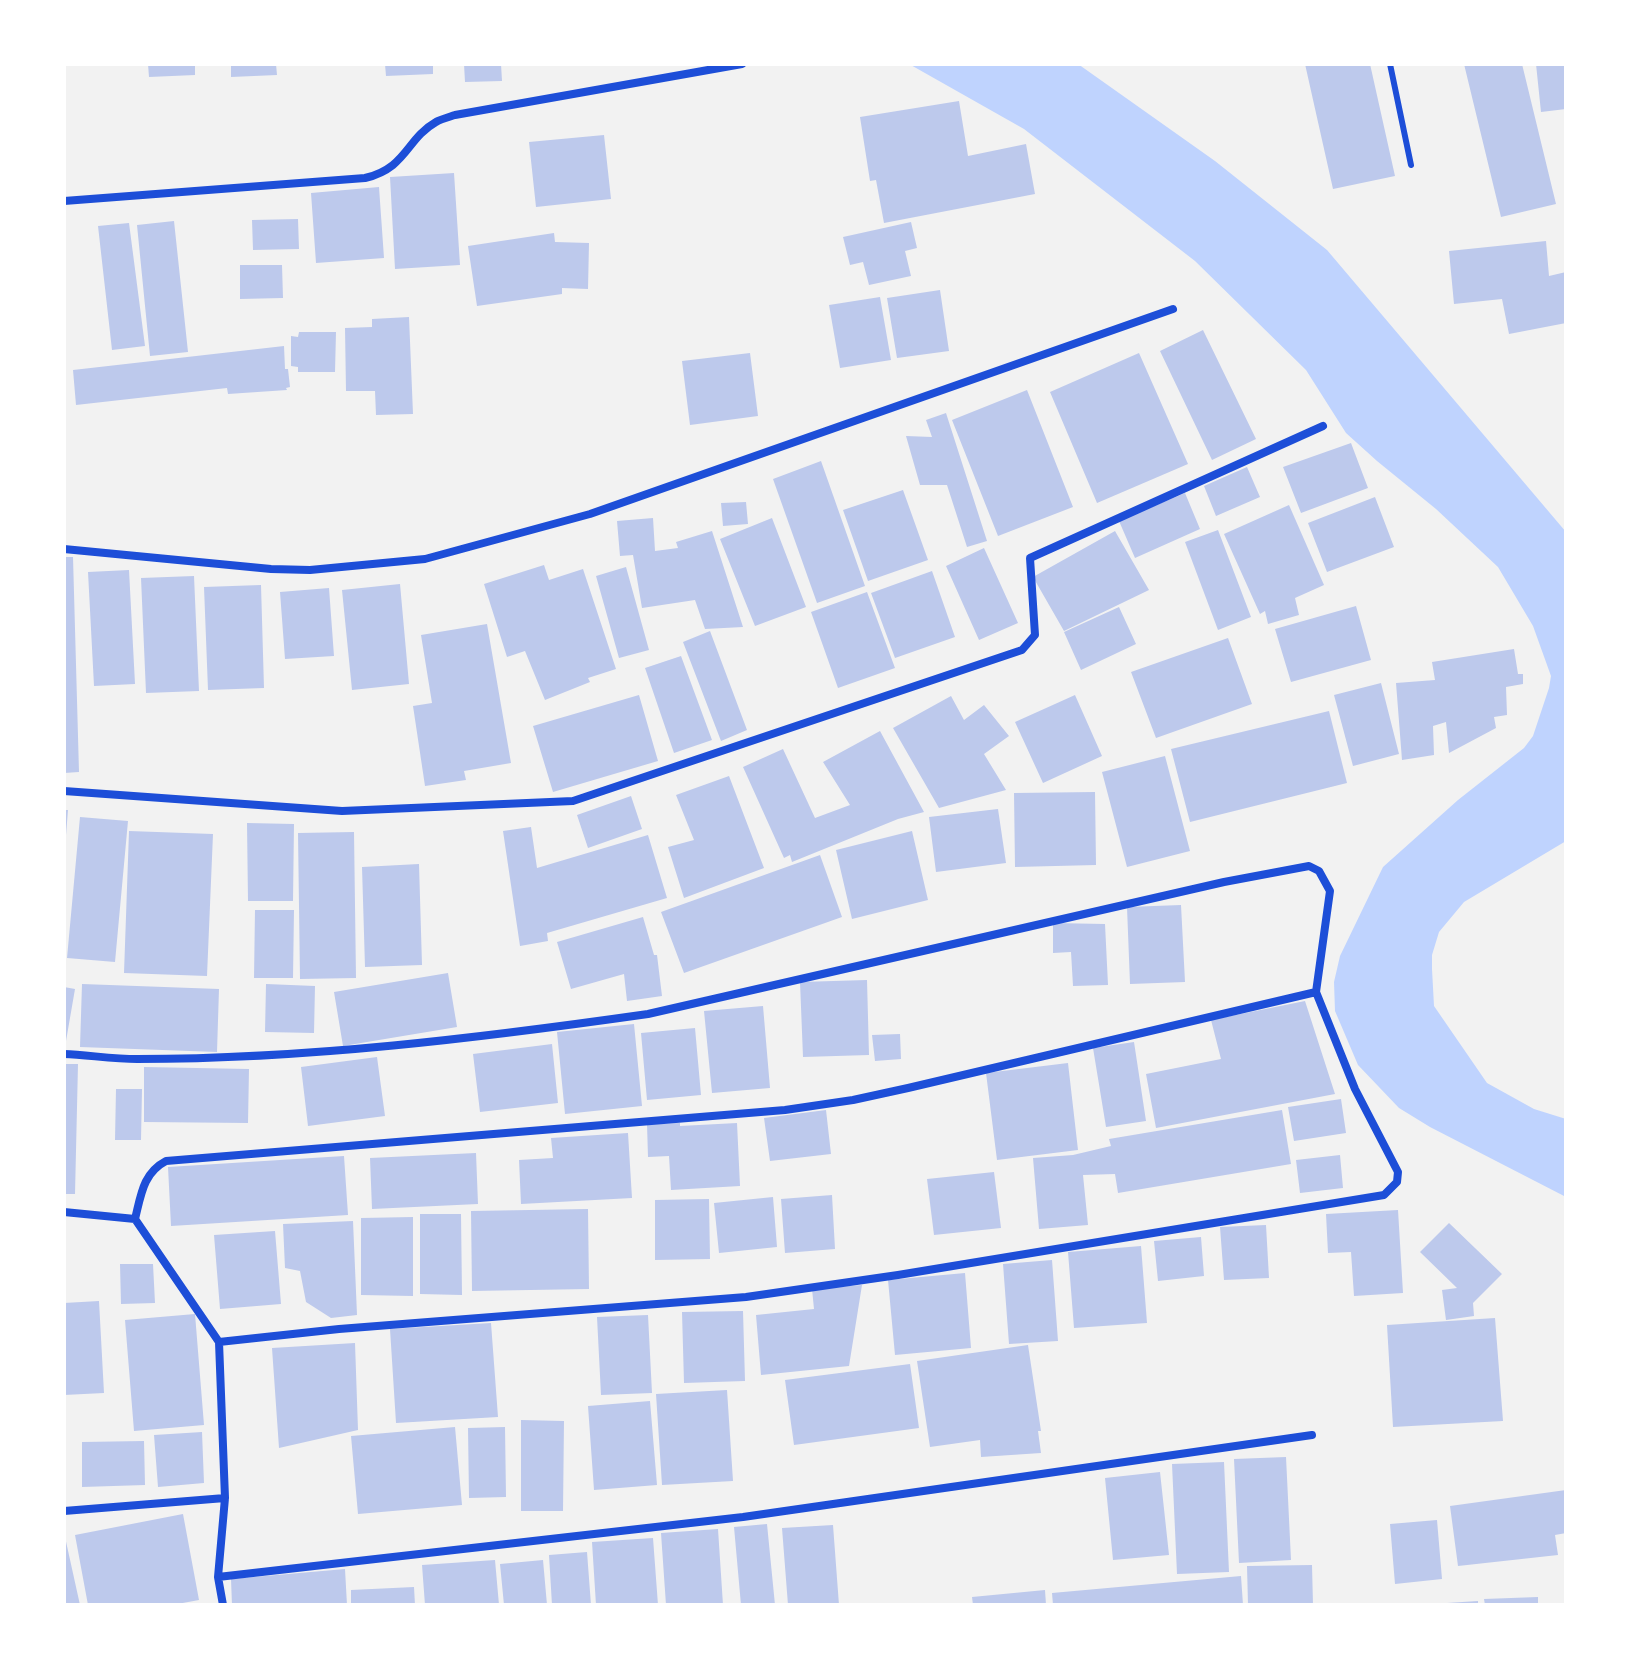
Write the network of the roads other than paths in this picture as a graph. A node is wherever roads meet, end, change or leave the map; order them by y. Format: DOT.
graph roads {
  1 [pos="742,64"];
  2 [pos="1390,64"];
  3 [pos="1411,165"];
  4 [pos="64,201"];
  5 [pos="1173,309"];
  6 [pos="1323,426"];
  7 [pos="64,549"];
  8 [pos="64,791"];
  9 [pos="1316,992"];
  10 [pos="64,1054"];
  11 [pos="64,1212"];
  12 [pos="135,1219"];
  13 [pos="219,1342"];
  14 [pos="1312,1435"];
  15 [pos="225,1498"];
  16 [pos="64,1511"];
  17 [pos="218,1577"];
  18 [pos="223,1605"];
  1 -- 4 [label="street"];
  2 -- 3 [label="lane"];
  5 -- 7 [label="street"];
  6 -- 8 [label="street"];
  9 -- 10 [label="street"];
  9 -- 12 [label="street"];
  9 -- 13 [label="street"];
  11 -- 12 [label="street"];
  12 -- 13 [label="street"];
  13 -- 15 [label="street"];
  14 -- 17 [label="street"];
  15 -- 16 [label="street"];
  15 -- 17 [label="street"];
  17 -- 18 [label="street"];
}
